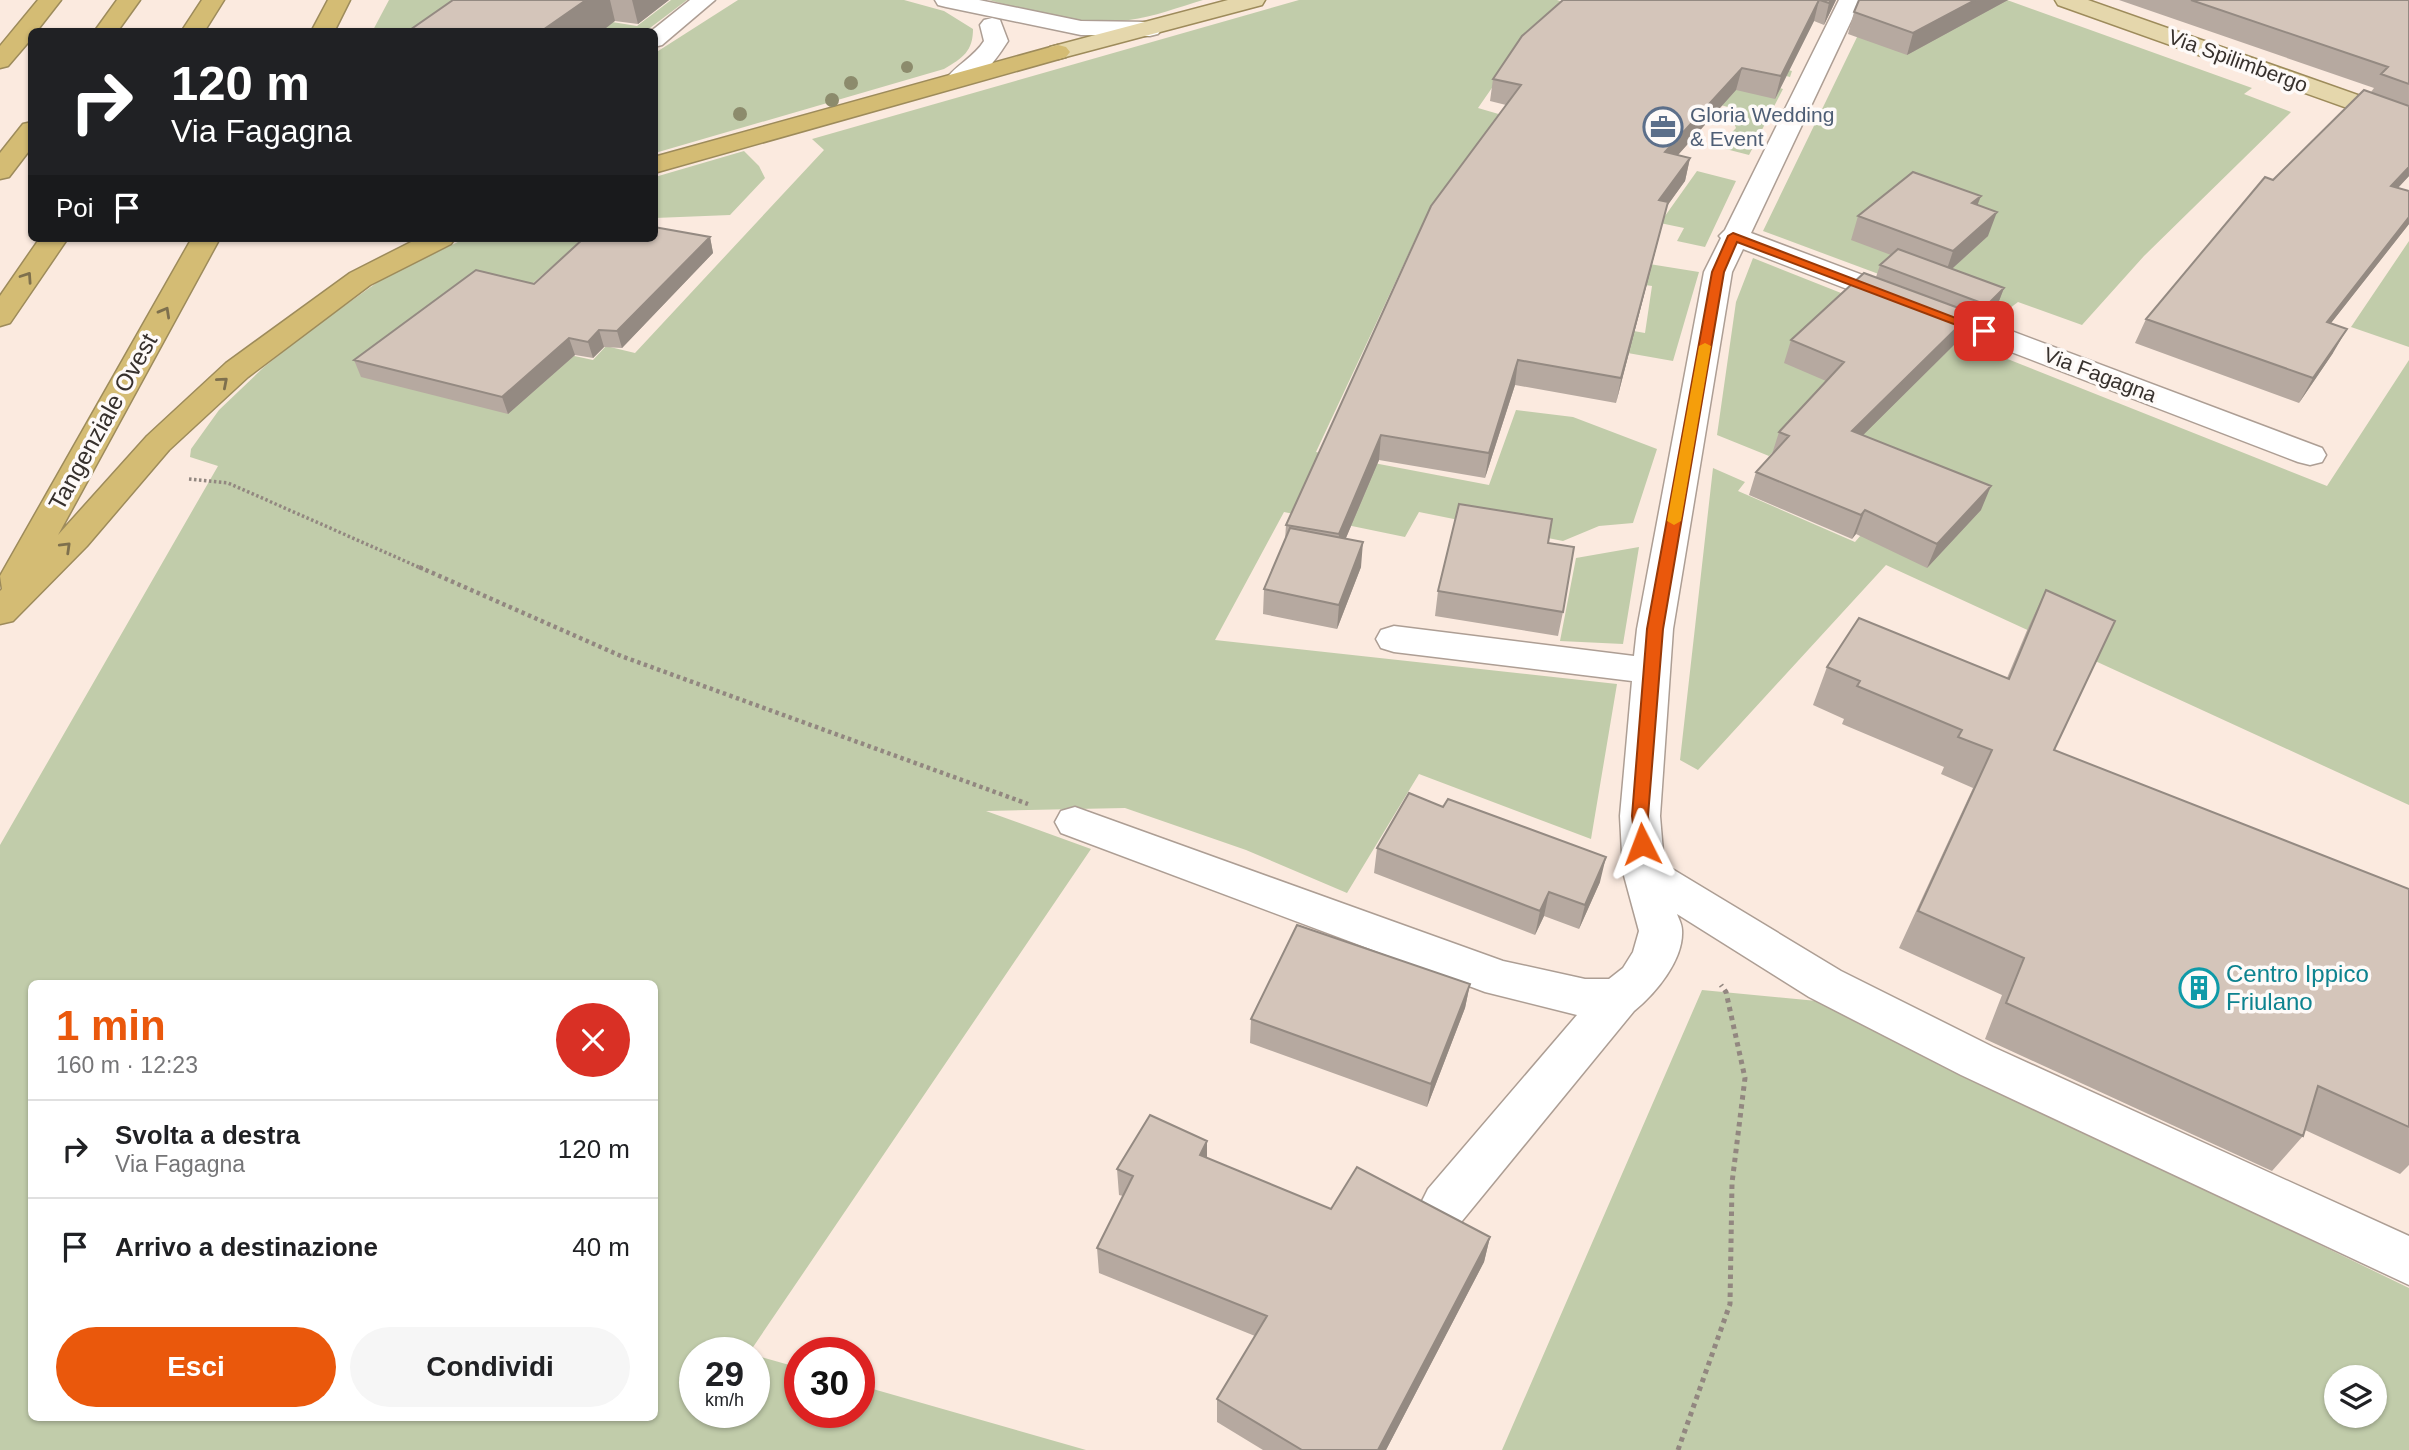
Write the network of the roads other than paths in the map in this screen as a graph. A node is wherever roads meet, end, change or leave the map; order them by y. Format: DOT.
graph roads {
  1 [pos="50,0"];
  2 [pos="129,0"];
  3 [pos="213,0"];
  4 [pos="704,0"];
  5 [pos="1254,0"];
  6 [pos="1850,0"];
  7 [pos="2066,0"];
  8 [pos="956,3"];
  9 [pos="992,25"];
  10 [pos="1059,25"];
  11 [pos="108,28"];
  12 [pos="195,28"];
  13 [pos="1150,29"];
  14 [pos="658,37"];
  15 [pos="1058,52"];
  16 [pos="0,61"];
  17 [pos="957,80"];
  18 [pos="2409,122"];
  19 [pos="28,135"];
  20 [pos="658,164"];
  21 [pos="0,171"];
  22 [pos="1733,236"];
  23 [pos="51,242"];
  24 [pos="204,242"];
  25 [pos="433,242"];
  26 [pos="0,317"];
  27 [pos="2310,455"];
  28 [pos="0,609"];
  29 [pos="1394,639"];
  30 [pos="1652,671"];
  31 [pos="1075,822"];
  32 [pos="1644,872"];
  33 [pos="1618,998"];
  34 [pos="1445,1205"];
  35 [pos="2409,1261"];
  1 -- 16 [label="highway"];
  2 -- 11 [label="highway"];
  3 -- 12 [label="highway"];
  4 -- 14 [label="street"];
  5 -- 13 [label="main road"];
  6 -- 22 [label="street"];
  7 -- 18 [label="main road, Via Spilimbergo"];
  8 -- 9 [label="street"];
  8 -- 10 [label="street"];
  9 -- 15 [label="street"];
  9 -- 17 [label="street"];
  10 -- 13 [label="street"];
  10 -- 15 [label="street"];
  13 -- 15 [label="main road"];
  15 -- 17 [label="highway"];
  17 -- 20 [label="highway"];
  19 -- 21 [label="highway"];
  22 -- 27 [label="street, Via Fagagna"];
  22 -- 30 [label="street"];
  26 -- 23 [label="highway, one-way"];
  28 -- 24 [label="highway, Tangenziale Ovest, one-way"];
  28 -- 25 [label="highway, one-way"];
  29 -- 30 [label="street"];
  30 -- 32 [label="street"];
  31 -- 33 [label="street"];
  32 -- 33 [label="street"];
  32 -- 35 [label="street"];
  33 -- 34 [label="street"];
}
